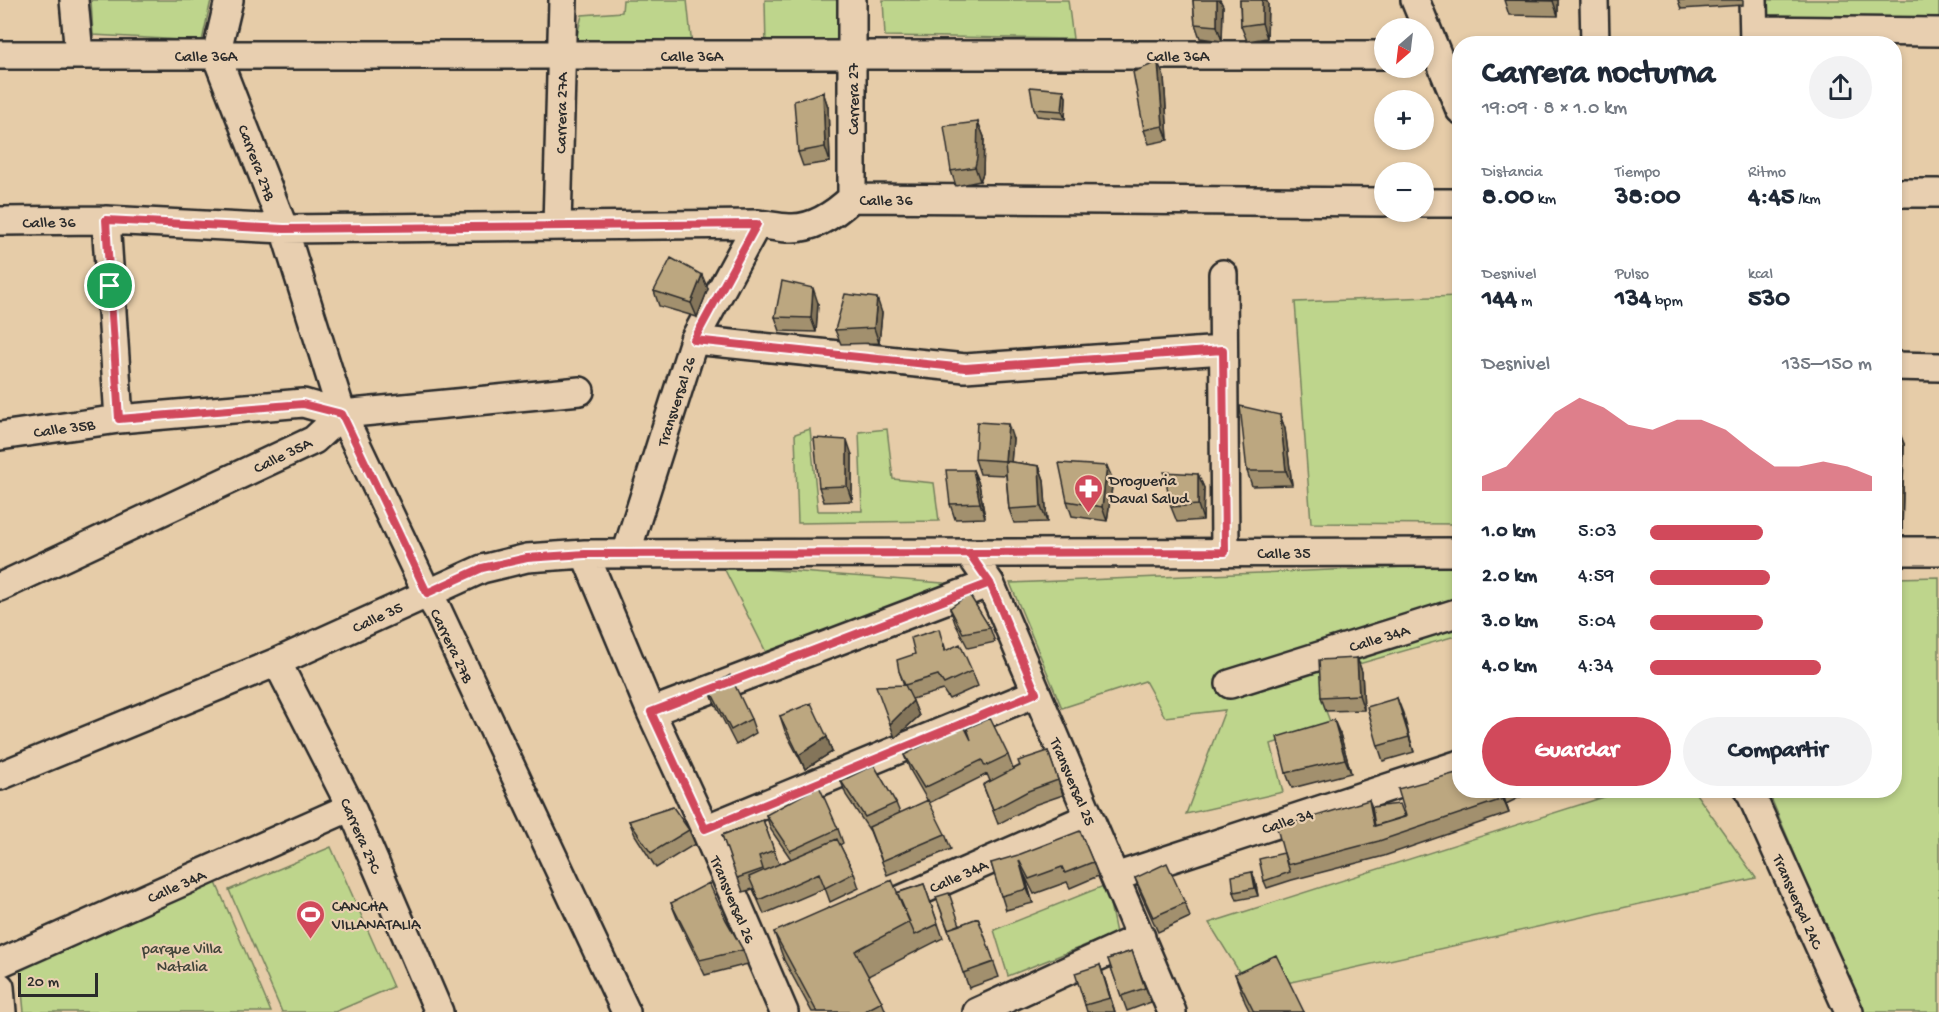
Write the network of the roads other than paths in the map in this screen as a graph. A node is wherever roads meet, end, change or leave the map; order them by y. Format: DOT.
graph roads {
  1 [pos="74,0"];
  2 [pos="229,0"];
  3 [pos="563,0"];
  4 [pos="852,0"];
  5 [pos="1415,0"];
  6 [pos="1594,0"];
  7 [pos="1753,0"];
  8 [pos="1420,18"];
  9 [pos="1939,32"];
  10 [pos="1594,36"];
  11 [pos="1754,36"];
  12 [pos="1791,36"];
  13 [pos="0,55"];
  14 [pos="79,55"];
  15 [pos="216,55"];
  16 [pos="561,55"];
  17 [pos="853,55"];
  18 [pos="1374,55"];
  19 [pos="1434,61"];
  20 [pos="1452,95"];
  21 [pos="1902,193"];
  22 [pos="1939,193"];
  23 [pos="852,198"];
  24 [pos="1374,202"];
  25 [pos="1434,203"];
  26 [pos="1452,203"];
  27 [pos="106,220"];
  28 [pos="0,221"];
  29 [pos="757,224"];
  30 [pos="557,226"];
  31 [pos="284,229"];
  32 [pos="1223,274"];
  33 [pos="694,340"];
  34 [pos="1223,350"];
  35 [pos="1902,366"];
  36 [pos="1939,368"];
  37 [pos="580,391"];
  38 [pos="342,414"];
  39 [pos="119,419"];
  40 [pos="0,436"];
  41 [pos="1902,551"];
  42 [pos="1939,551"];
  43 [pos="1225,552"];
  44 [pos="1452,552"];
  45 [pos="969,553"];
  46 [pos="585,554"];
  47 [pos="626,554"];
  48 [pos="990,583"];
  49 [pos="0,587"];
  50 [pos="427,593"];
  51 [pos="1452,615"];
  52 [pos="277,662"];
  53 [pos="1230,684"];
  54 [pos="1036,693"];
  55 [pos="651,712"];
  56 [pos="1452,767"];
  57 [pos="0,776"];
  58 [pos="1753,798"];
  59 [pos="351,807"];
  60 [pos="1089,817"];
  61 [pos="705,829"];
  62 [pos="1115,877"];
  63 [pos="871,913"];
  64 [pos="1141,938"];
  65 [pos="0,963"];
  66 [pos="0,987"];
  67 [pos="2,1012"];
  68 [pos="439,1012"];
  69 [pos="626,1012"];
  70 [pos="784,1012"];
  71 [pos="977,1012"];
  72 [pos="1172,1012"];
  73 [pos="1849,1012"];
  1 -- 14 [label="street"];
  2 -- 15 [label="street"];
  3 -- 16 [label="street, Carrera 27A"];
  4 -- 17 [label="street, Carrera 27"];
  5 -- 8 [label="street"];
  6 -- 10 [label="street"];
  7 -- 11 [label="street"];
  9 -- 12 [label="street"];
  13 -- 14 [label="street, Calle 36A"];
  14 -- 15 [label="street, Calle 36A"];
  15 -- 16 [label="street, Calle 36A"];
  15 -- 31 [label="street, Carrera 27B"];
  16 -- 17 [label="street, Calle 36A"];
  16 -- 30 [label="street, Carrera 27A"];
  17 -- 18 [label="street, Calle 36A"];
  17 -- 23 [label="street, Carrera 27"];
  19 -- 20 [label="street"];
  21 -- 22 [label="street"];
  23 -- 24 [label="street, Calle 36"];
  23 -- 29 [label="street, Calle 36"];
  25 -- 26 [label="street"];
  27 -- 28 [label="street, Calle 36"];
  27 -- 31 [label="street, Calle 36"];
  27 -- 39 [label="street"];
  29 -- 30 [label="street, Calle 36"];
  29 -- 33 [label="street, Transversal 26"];
  30 -- 31 [label="street, Calle 36"];
  31 -- 38 [label="street, Carrera 27B"];
  32 -- 34 [label="street"];
  33 -- 34 [label="street"];
  33 -- 47 [label="street, Transversal 26"];
  34 -- 43 [label="street"];
  35 -- 36 [label="street"];
  37 -- 38 [label="street"];
  38 -- 39 [label="street, Calle 35B"];
  38 -- 49 [label="street, Calle 35A"];
  38 -- 50 [label="street, Carrera 27B"];
  39 -- 40 [label="street, Calle 35B"];
  41 -- 42 [label="street"];
  43 -- 44 [label="street, Calle 35"];
  43 -- 45 [label="street, Calle 35"];
  45 -- 47 [label="street, Calle 35"];
  45 -- 48 [label="street, Transversal 25"];
  46 -- 47 [label="street, Calle 35"];
  46 -- 50 [label="street, Calle 35"];
  46 -- 55 [label="street, Transversal 26"];
  48 -- 54 [label="street, Transversal 25"];
  48 -- 55 [label="street"];
  50 -- 52 [label="street, Calle 35"];
  50 -- 69 [label="street, Carrera 27B"];
  51 -- 53 [label="street, Calle 34A"];
  52 -- 57 [label="street, Calle 35"];
  52 -- 59 [label="street, Carrera 27C"];
  54 -- 60 [label="street, Transversal 25"];
  54 -- 61 [label="street"];
  55 -- 61 [label="street, Transversal 26"];
  56 -- 62 [label="street, Calle 34"];
  58 -- 73 [label="street, Transversal 24C"];
  59 -- 65 [label="street, Calle 34A"];
  59 -- 68 [label="street, Carrera 27C"];
  60 -- 62 [label="street, Transversal 25"];
  60 -- 63 [label="street, Calle 34A"];
  61 -- 70 [label="street, Transversal 26"];
  62 -- 64 [label="street, Transversal 25"];
  64 -- 71 [label="street"];
  64 -- 72 [label="street, Transversal 25"];
  66 -- 67 [label="street"];
}
